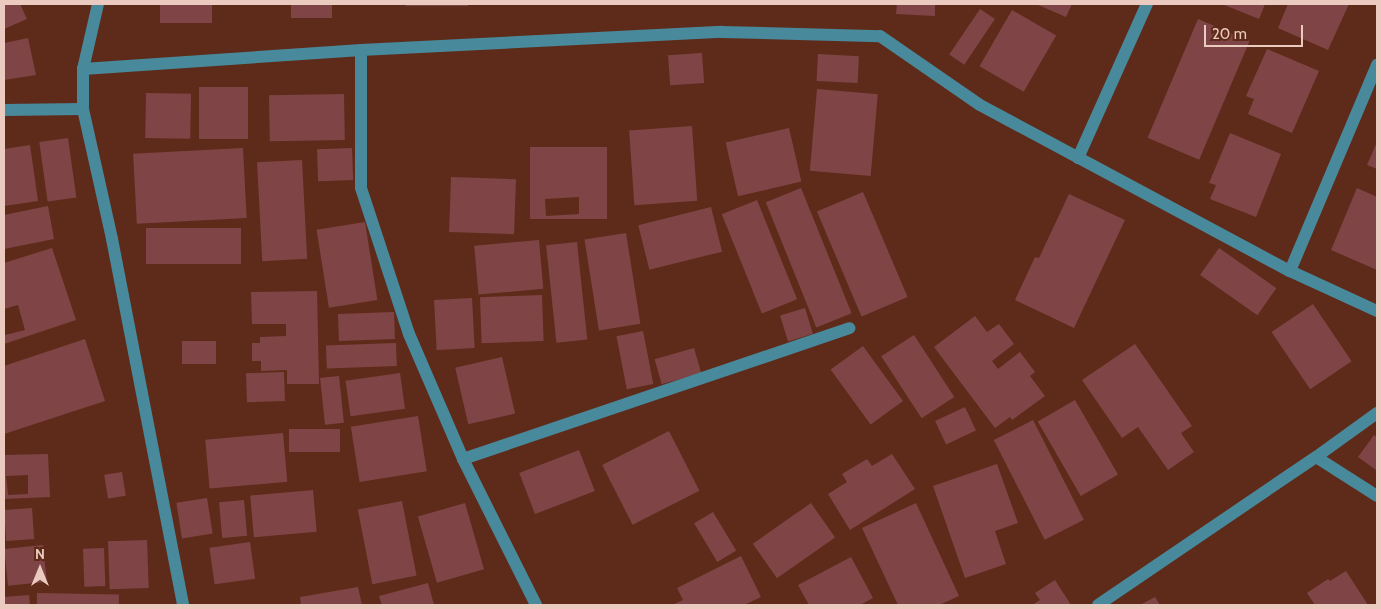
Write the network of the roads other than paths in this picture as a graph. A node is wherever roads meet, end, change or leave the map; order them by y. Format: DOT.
graph roads {
  1 [pos="98,4"];
  2 [pos="1147,4"];
  3 [pos="361,50"];
  4 [pos="1377,65"];
  5 [pos="83,69"];
  6 [pos="83,109"];
  7 [pos="4,110"];
  8 [pos="1078,158"];
  9 [pos="1290,272"];
  10 [pos="1377,311"];
  11 [pos="848,328"];
  12 [pos="1377,413"];
  13 [pos="1316,457"];
  14 [pos="463,459"];
  15 [pos="1377,496"];
  16 [pos="183,605"];
  17 [pos="536,605"];
  18 [pos="1098,605"];
  1 -- 5 [label="street"];
  2 -- 8 [label="street"];
  3 -- 5 [label="street"];
  3 -- 8 [label="street"];
  3 -- 14 [label="street"];
  4 -- 9 [label="street"];
  5 -- 6 [label="street"];
  6 -- 7 [label="street"];
  6 -- 16 [label="street"];
  8 -- 9 [label="street"];
  9 -- 10 [label="street"];
  11 -- 14 [label="street"];
  12 -- 13 [label="street"];
  13 -- 15 [label="street"];
  13 -- 18 [label="street"];
  14 -- 17 [label="street"];
}
